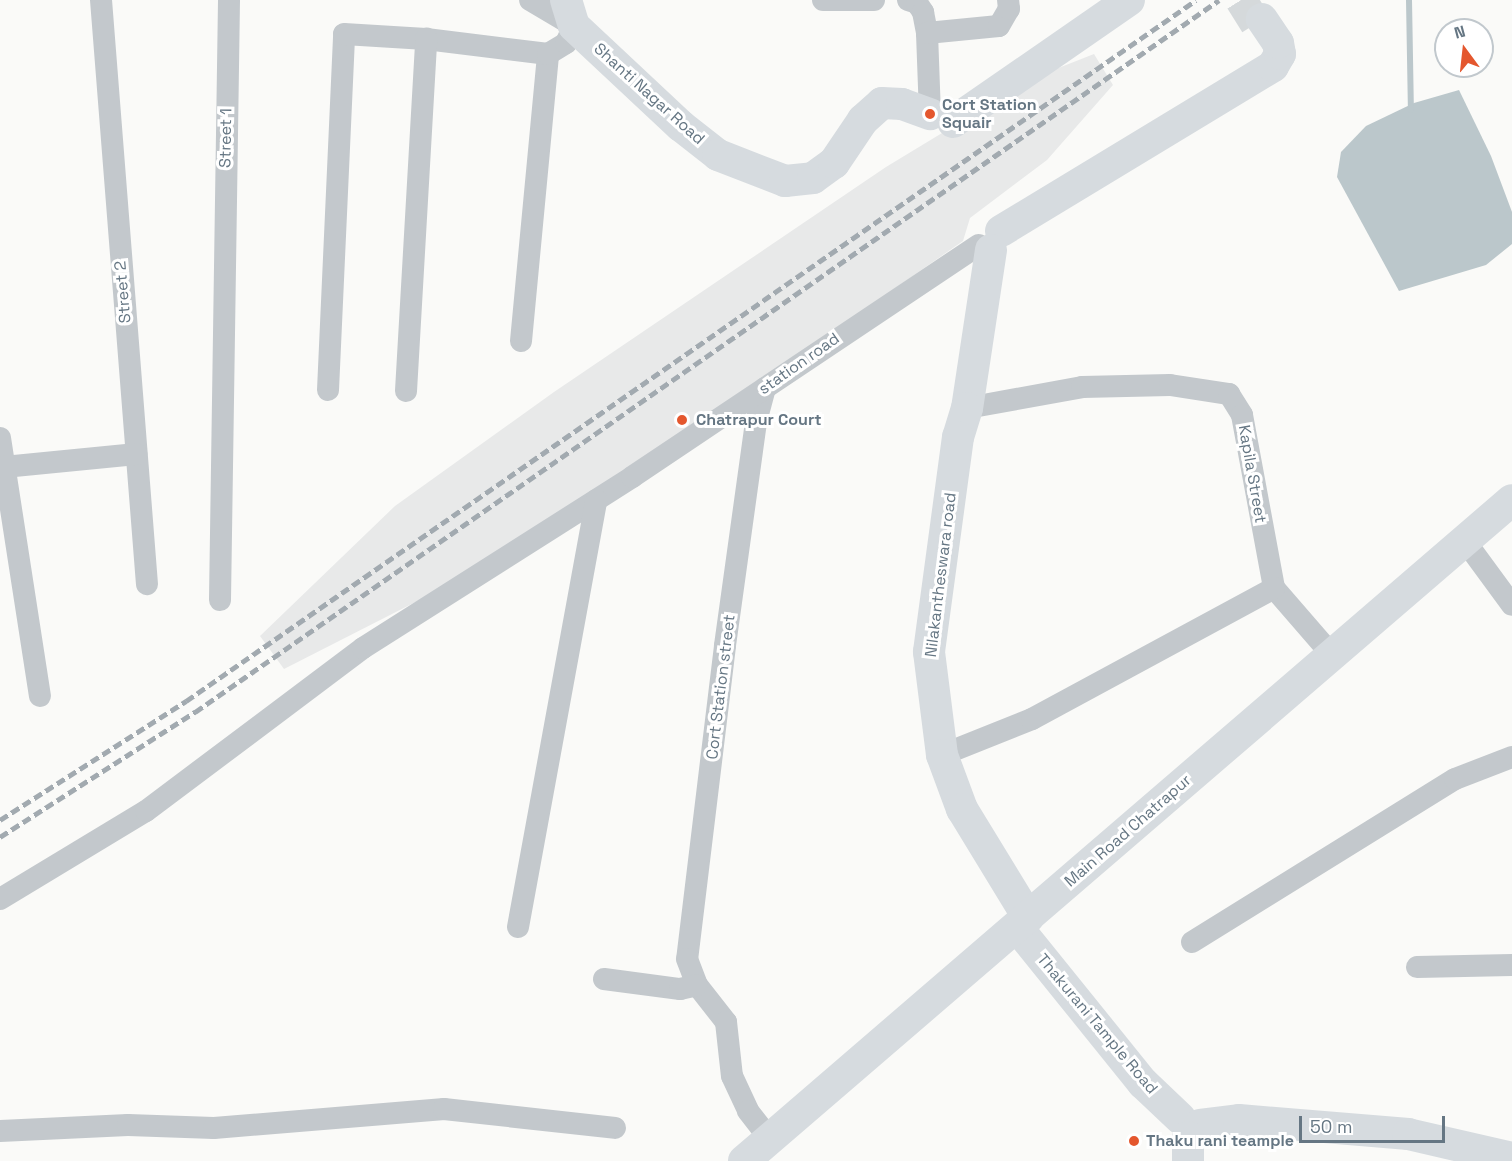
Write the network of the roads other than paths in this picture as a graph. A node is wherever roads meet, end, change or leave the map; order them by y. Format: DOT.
graph roads {
  1 [pos="101,0"];
  2 [pos="229,0"];
  3 [pos="530,0"];
  4 [pos="823,0"];
  5 [pos="874,0"];
  6 [pos="908,0"];
  7 [pos="1008,0"];
  8 [pos="1116,0"];
  9 [pos="1129,0"];
  10 [pos="570,13"];
  11 [pos="1259,21"];
  12 [pos="927,33"];
  13 [pos="426,39"];
  14 [pos="548,54"];
  15 [pos="945,116"];
  16 [pos="992,238"];
  17 [pos="521,341"];
  18 [pos="765,388"];
  19 [pos="328,390"];
  20 [pos="406,391"];
  21 [pos="967,408"];
  22 [pos="0,438"];
  23 [pos="136,454"];
  24 [pos="4,466"];
  25 [pos="596,500"];
  26 [pos="1512,500"];
  27 [pos="1465,541"];
  28 [pos="147,584"];
  29 [pos="1274,588"];
  30 [pos="220,600"];
  31 [pos="1512,604"];
  32 [pos="1332,655"];
  33 [pos="40,696"];
  34 [pos="942,755"];
  35 [pos="1512,757"];
  36 [pos="0,899"];
  37 [pos="1022,922"];
  38 [pos="518,927"];
  39 [pos="1192,942"];
  40 [pos="1512,965"];
  41 [pos="1416,967"];
  42 [pos="604,979"];
  43 [pos="697,985"];
  44 [pos="615,1128"];
  45 [pos="0,1131"];
  46 [pos="1189,1135"];
  47 [pos="770,1139"];
  48 [pos="1512,1158"];
  49 [pos="744,1161"];
  1 -- 23 [label="street, Street 2"];
  2 -- 30 [label="street, Street 1"];
  3 -- 10 [label="street"];
  4 -- 5 [label="street"];
  6 -- 12 [label="street"];
  7 -- 12 [label="street"];
  8 -- 15 [label="street"];
  9 -- 15 [label="street"];
  10 -- 14 [label="street"];
  10 -- 15 [label="street, Shanti Nagar Road"];
  11 -- 16 [label="street"];
  12 -- 15 [label="street"];
  13 -- 14 [label="street"];
  13 -- 19 [label="street"];
  13 -- 20 [label="street"];
  14 -- 17 [label="street"];
  16 -- 18 [label="street, station road"];
  16 -- 21 [label="street, Nilakantheswara road"];
  18 -- 25 [label="street, station road"];
  18 -- 43 [label="street, Cort Station street"];
  21 -- 29 [label="street, Kapila Street"];
  21 -- 34 [label="street, Nilakantheswara road"];
  22 -- 24 [label="street"];
  23 -- 24 [label="street"];
  23 -- 28 [label="street, Street 2"];
  24 -- 33 [label="street"];
  25 -- 36 [label="street, station road"];
  25 -- 38 [label="street"];
  26 -- 27 [label="street, Main Road Chatrapur"];
  27 -- 31 [label="street"];
  27 -- 32 [label="street, Main Road Chatrapur"];
  29 -- 32 [label="street"];
  29 -- 34 [label="street"];
  32 -- 37 [label="street, Main Road Chatrapur"];
  34 -- 37 [label="street, Nilakantheswara road"];
  35 -- 39 [label="street"];
  37 -- 46 [label="street, Thakurani Tample Road"];
  37 -- 47 [label="street, Main Road Chatrapur"];
  40 -- 41 [label="street"];
  42 -- 43 [label="street"];
  43 -- 47 [label="street, Cort Station street"];
  44 -- 45 [label="street"];
  46 -- 48 [label="street"];
  47 -- 49 [label="street, Main Road Chatrapur"];
}
